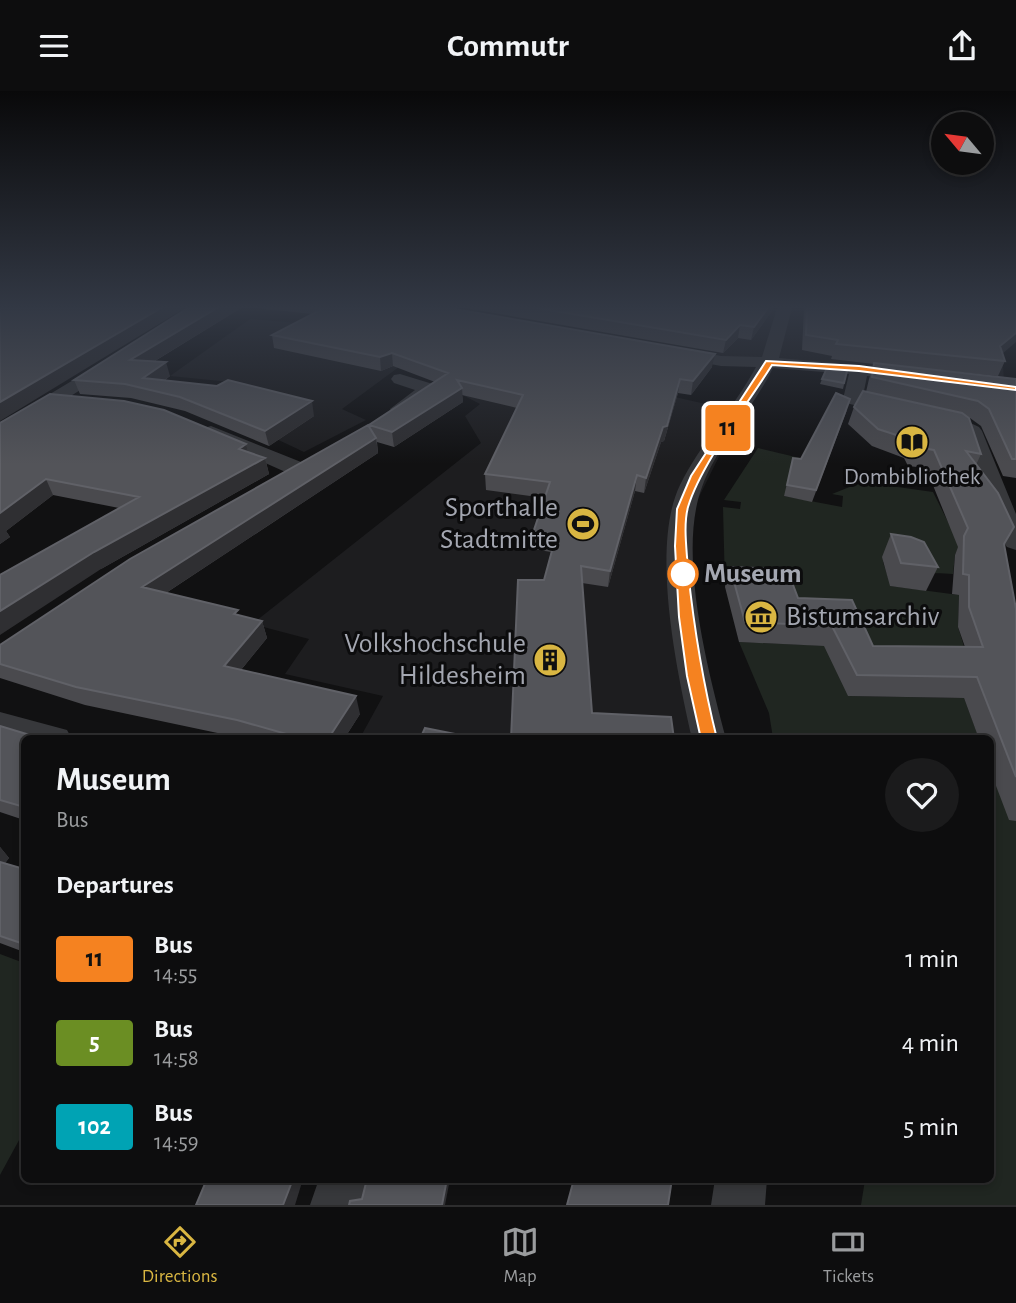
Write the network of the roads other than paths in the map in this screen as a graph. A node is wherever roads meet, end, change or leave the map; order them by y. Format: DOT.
graph roads {
  1 [pos="115,360"];
  2 [pos="715,360"];
  3 [pos="770,360"];
  4 [pos="769,363"];
  5 [pos="859,369"];
  6 [pos="932,377"];
  7 [pos="400,379"];
  8 [pos="50,400"];
  9 [pos="83,403"];
  10 [pos="919,414"];
  11 [pos="943,419"];
  12 [pos="189,423"];
  13 [pos="378,423"];
  14 [pos="0,433"];
  15 [pos="275,482"];
  16 [pos="1016,542"];
  17 [pos="0,725"];
  18 [pos="39,735"];
  19 [pos="708,735"];
  20 [pos="344,1183"];
  21 [pos="741,1183"];
  22 [pos="337,1205"];
  23 [pos="738,1205"];
  1 -- 8 [label="street"];
  2 -- 4 [label="street"];
  3 -- 4 [label="street"];
  4 -- 5 [label="street"];
  4 -- 19 [label="street"];
  5 -- 6 [label="street"];
  5 -- 10 [label="street"];
  7 -- 13 [label="street"];
  8 -- 9 [label="street"];
  8 -- 14 [label="street"];
  11 -- 16 [label="street"];
  12 -- 15 [label="street"];
  17 -- 18 [label="street"];
  20 -- 22 [label="street"];
  21 -- 23 [label="street"];
}
